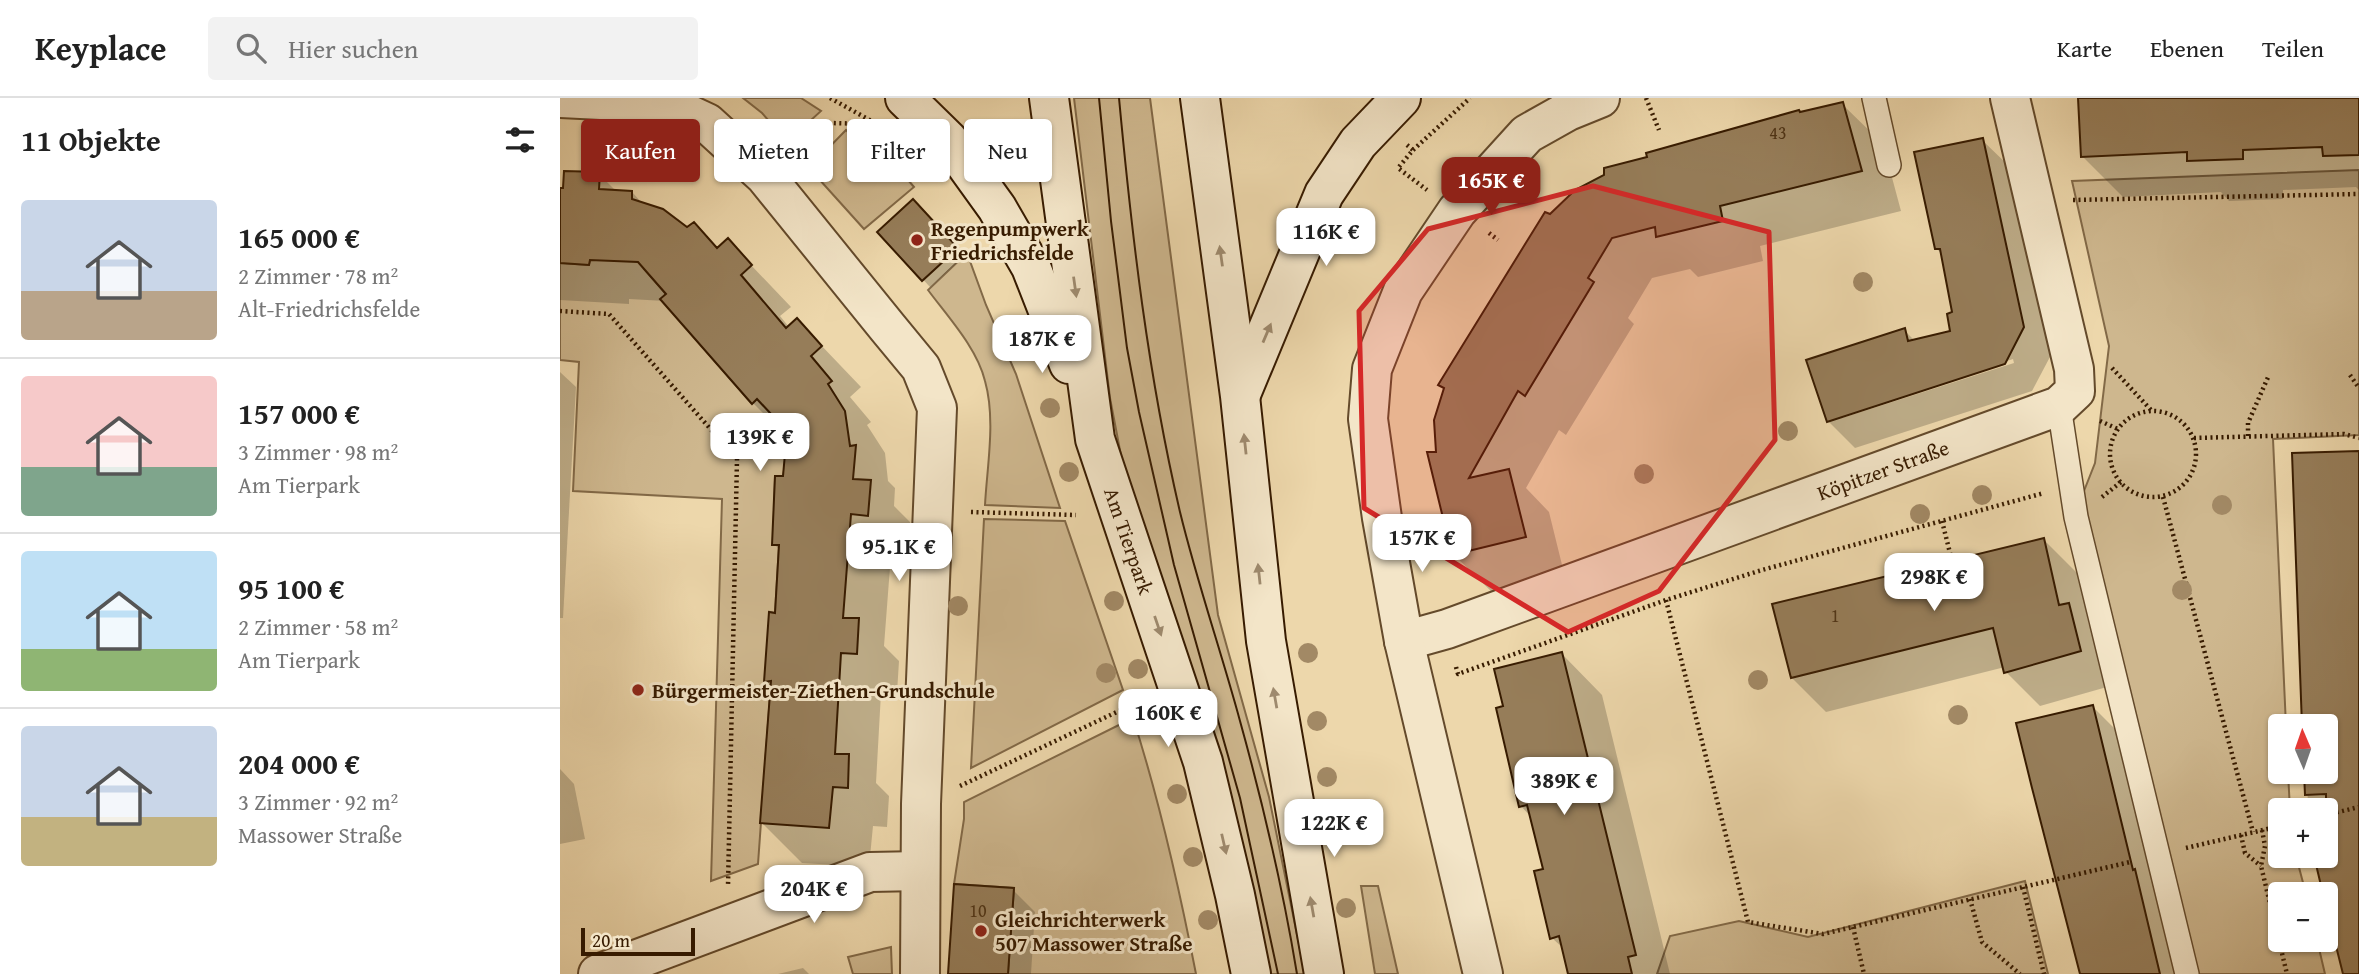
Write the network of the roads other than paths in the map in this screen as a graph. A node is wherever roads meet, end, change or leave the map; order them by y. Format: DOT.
graph roads {
  1 [pos="560,98"];
  2 [pos="905,98"];
  3 [pos="1049,98"];
  4 [pos="1200,98"];
  5 [pos="1600,98"];
  6 [pos="1874,98"];
  7 [pos="2010,98"];
  8 [pos="1391,108"];
  9 [pos="1889,164"];
  10 [pos="1240,396"];
  11 [pos="2059,406"];
  12 [pos="1095,439"];
  13 [pos="1404,641"];
  14 [pos="920,871"];
  15 [pos="598,974"];
  16 [pos="920,974"];
  17 [pos="1251,974"];
  18 [pos="1324,974"];
  19 [pos="1483,974"];
  20 [pos="2188,974"];
  1 -- 14 [label="street"];
  2 -- 12 [label="street"];
  3 -- 12 [label="street, Am Tierpark, one-way"];
  10 -- 4 [label="street, one-way"];
  5 -- 13 [label="street"];
  6 -- 9 [label="lane"];
  7 -- 11 [label="street"];
  10 -- 8 [label="street, one-way"];
  18 -- 10 [label="street, one-way"];
  11 -- 13 [label="street, Köpitzer Straße"];
  11 -- 20 [label="lane"];
  12 -- 17 [label="street, Am Tierpark, one-way"];
  13 -- 19 [label="street"];
  14 -- 15 [label="street"];
  14 -- 16 [label="street"];
}
